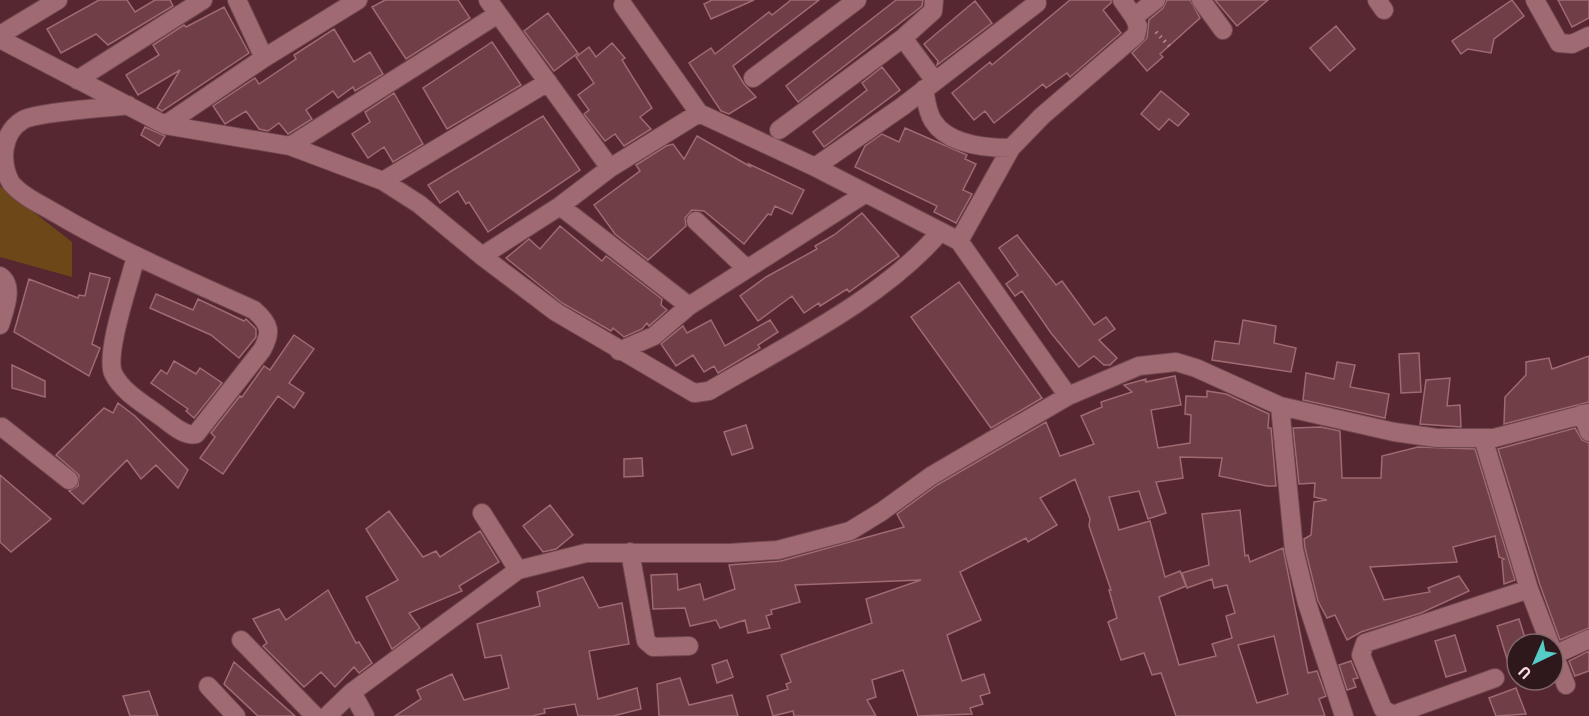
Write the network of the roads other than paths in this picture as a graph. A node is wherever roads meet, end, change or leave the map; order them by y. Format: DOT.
graph roads {
  1 [pos="58,0"];
  2 [pos="203,0"];
  3 [pos="237,0"];
  4 [pos="358,0"];
  5 [pos="857,0"];
  6 [pos="934,0"];
  7 [pos="1122,0"];
  8 [pos="1156,0"];
  9 [pos="1201,0"];
  10 [pos="1535,0"];
  11 [pos="1038,1"];
  12 [pos="623,6"];
  13 [pos="493,7"];
  14 [pos="1134,16"];
  15 [pos="1223,30"];
  16 [pos="0,35"];
  17 [pos="1589,36"];
  18 [pos="903,38"];
  19 [pos="0,39"];
  20 [pos="264,58"];
  21 [pos="753,78"];
  22 [pos="76,80"];
  23 [pos="548,82"];
  24 [pos="930,85"];
  25 [pos="128,105"];
  26 [pos="699,113"];
  27 [pos="165,125"];
  28 [pos="778,130"];
  29 [pos="290,146"];
  30 [pos="1011,148"];
  31 [pos="815,167"];
  32 [pos="610,168"];
  33 [pos="383,181"];
  34 [pos="866,193"];
  35 [pos="560,206"];
  36 [pos="696,221"];
  37 [pos="940,232"];
  38 [pos="958,241"];
  39 [pos="136,256"];
  40 [pos="482,256"];
  41 [pos="747,269"];
  42 [pos="0,276"];
  43 [pos="689,306"];
  44 [pos="0,325"];
  45 [pos="619,351"];
  46 [pos="1068,396"];
  47 [pos="1280,406"];
  48 [pos="1586,414"];
  49 [pos="1,427"];
  50 [pos="1589,432"];
  51 [pos="1483,438"];
  52 [pos="69,480"];
  53 [pos="482,513"];
  54 [pos="630,552"];
  55 [pos="518,570"];
  56 [pos="1529,589"];
  57 [pos="1545,632"];
  58 [pos="1589,639"];
  59 [pos="241,640"];
  60 [pos="689,646"];
  61 [pos="1565,646"];
  62 [pos="1495,678"];
  63 [pos="208,686"];
  64 [pos="352,692"];
  65 [pos="236,716"];
  66 [pos="315,716"];
  67 [pos="327,716"];
  68 [pos="364,716"];
  69 [pos="1344,716"];
  1 -- 16 [label="street"];
  2 -- 22 [label="street"];
  3 -- 20 [label="street"];
  4 -- 20 [label="street"];
  5 -- 21 [label="street"];
  6 -- 18 [label="street"];
  7 -- 14 [label="street"];
  8 -- 14 [label="street"];
  9 -- 15 [label="street"];
  10 -- 17 [label="street"];
  11 -- 24 [label="street"];
  12 -- 26 [label="street"];
  13 -- 23 [label="street"];
  13 -- 29 [label="street"];
  14 -- 30 [label="street"];
  18 -- 24 [label="street"];
  18 -- 28 [label="street"];
  19 -- 22 [label="street"];
  20 -- 27 [label="street"];
  22 -- 25 [label="street"];
  23 -- 32 [label="street"];
  23 -- 33 [label="street"];
  24 -- 30 [label="street"];
  24 -- 31 [label="street"];
  25 -- 27 [label="street"];
  25 -- 39 [label="street"];
  26 -- 31 [label="street"];
  26 -- 32 [label="street"];
  27 -- 29 [label="street"];
  29 -- 33 [label="street"];
  30 -- 38 [label="street"];
  31 -- 34 [label="street"];
  32 -- 35 [label="street"];
  33 -- 40 [label="street"];
  34 -- 37 [label="street"];
  34 -- 41 [label="street"];
  35 -- 40 [label="street"];
  35 -- 43 [label="street"];
  36 -- 41 [label="street"];
  37 -- 38 [label="street"];
  37 -- 45 [label="street"];
  38 -- 46 [label="street"];
  39 -- 39 [label="street"];
  40 -- 45 [label="street"];
  41 -- 43 [label="street"];
  42 -- 44 [label="street"];
  43 -- 45 [label="street"];
  46 -- 47 [label="street"];
  46 -- 54 [label="street"];
  47 -- 51 [label="street"];
  47 -- 69 [label="street"];
  48 -- 50 [label="street"];
  48 -- 51 [label="street"];
  49 -- 52 [label="street"];
  51 -- 56 [label="street"];
  53 -- 55 [label="street"];
  54 -- 55 [label="street"];
  54 -- 60 [label="street"];
  55 -- 64 [label="street"];
  56 -- 57 [label="street"];
  56 -- 62 [label="street"];
  58 -- 61 [label="street"];
  59 -- 66 [label="street"];
  63 -- 65 [label="street"];
  64 -- 67 [label="street"];
  64 -- 68 [label="street"];
}
